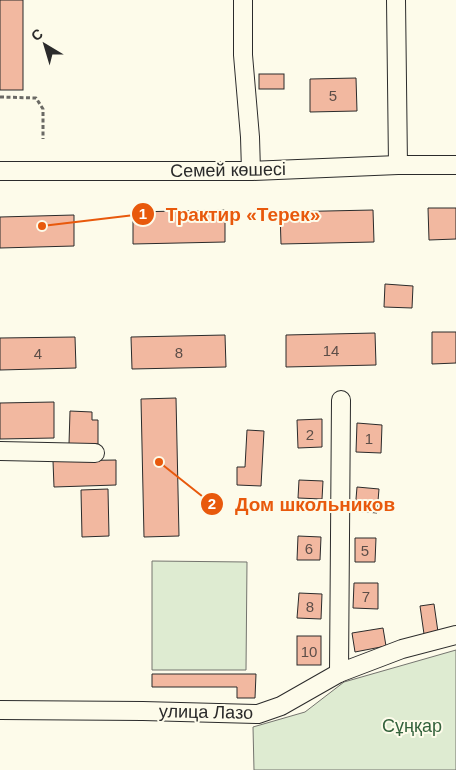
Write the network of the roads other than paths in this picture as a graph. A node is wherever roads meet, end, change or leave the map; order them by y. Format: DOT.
graph roads {
  1 [pos="243,0"];
  2 [pos="396,0"];
  3 [pos="398,165"];
  4 [pos="456,165"];
  5 [pos="251,171"];
  6 [pos="0,172"];
  7 [pos="341,400"];
  8 [pos="0,451"];
  9 [pos="95,452"];
  10 [pos="456,634"];
  11 [pos="339,674"];
  12 [pos="0,710"];
  1 -- 5 [label="street"];
  2 -- 3 [label="street"];
  3 -- 4 [label="street, Семей көшесі"];
  3 -- 5 [label="street, Семей көшесі"];
  5 -- 6 [label="street, Семей көшесі"];
  7 -- 11 [label="street"];
  8 -- 9 [label="street"];
  10 -- 11 [label="street, улица Лазо"];
  11 -- 12 [label="street, улица Лазо"];
}
